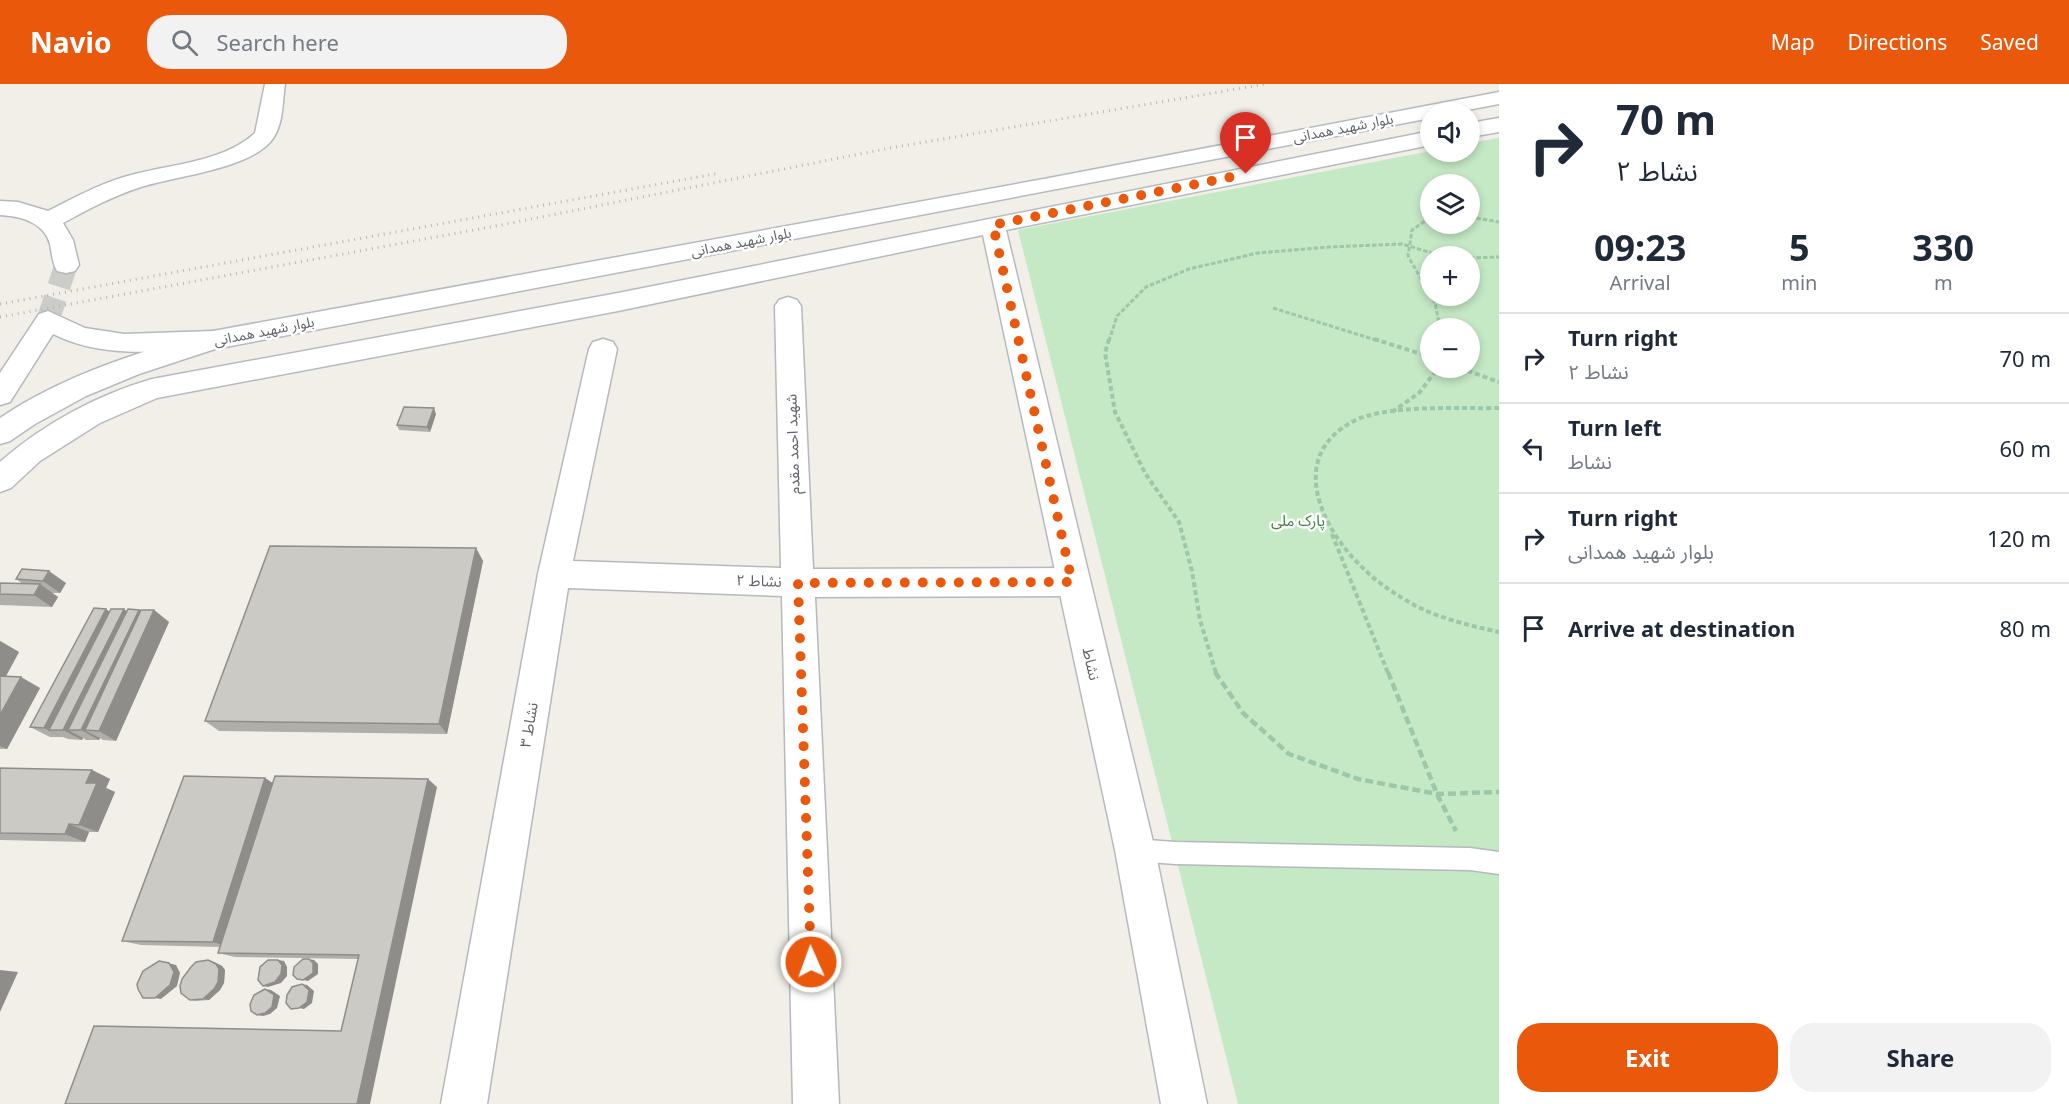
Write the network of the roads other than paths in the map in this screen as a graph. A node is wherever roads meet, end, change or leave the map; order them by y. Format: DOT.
graph roads {
  1 [pos="275,84"];
  2 [pos="1499,98"];
  3 [pos="1499,125"];
  4 [pos="1480,128"];
  5 [pos="1420,140"];
  6 [pos="0,208"];
  7 [pos="48,221"];
  8 [pos="993,225"];
  9 [pos="66,265"];
  10 [pos="532,281"];
  11 [pos="788,306"];
  12 [pos="539,316"];
  13 [pos="213,340"];
  14 [pos="603,349"];
  15 [pos="0,395"];
  16 [pos="0,433"];
  17 [pos="0,480"];
  18 [pos="554,574"];
  19 [pos="1072,582"];
  20 [pos="798,583"];
  21 [pos="1135,850"];
  22 [pos="1499,863"];
  23 [pos="464,1104"];
  24 [pos="816,1104"];
  25 [pos="1184,1104"];
  1 -- 7 [label="main road"];
  2 -- 10 [label="main road, بلوار شهید همدانی"];
  3 -- 4 [label="main road"];
  5 -- 8 [label="main road, بلوار شهید همدانی"];
  6 -- 7 [label="main road"];
  7 -- 9 [label="main road"];
  8 -- 12 [label="main road, بلوار شهید همدانی"];
  8 -- 19 [label="main road, نشاط"];
  10 -- 12 [label="main road"];
  10 -- 13 [label="main road, بلوار شهید همدانی"];
  11 -- 20 [label="main road, شهید احمد مقدم"];
  12 -- 17 [label="main road, بلوار شهید همدانی"];
  13 -- 15 [label="main road"];
  13 -- 16 [label="main road, بلوار شهید همدانی"];
  14 -- 18 [label="main road, نشاط ۳"];
  18 -- 20 [label="main road, نشاط ۲"];
  18 -- 23 [label="main road, نشاط ۳"];
  19 -- 20 [label="main road, نشاط ۲"];
  19 -- 21 [label="main road, نشاط"];
  20 -- 24 [label="main road, شهید احمد مقدم"];
  21 -- 22 [label="lane"];
  21 -- 25 [label="main road, نشاط"];
}
